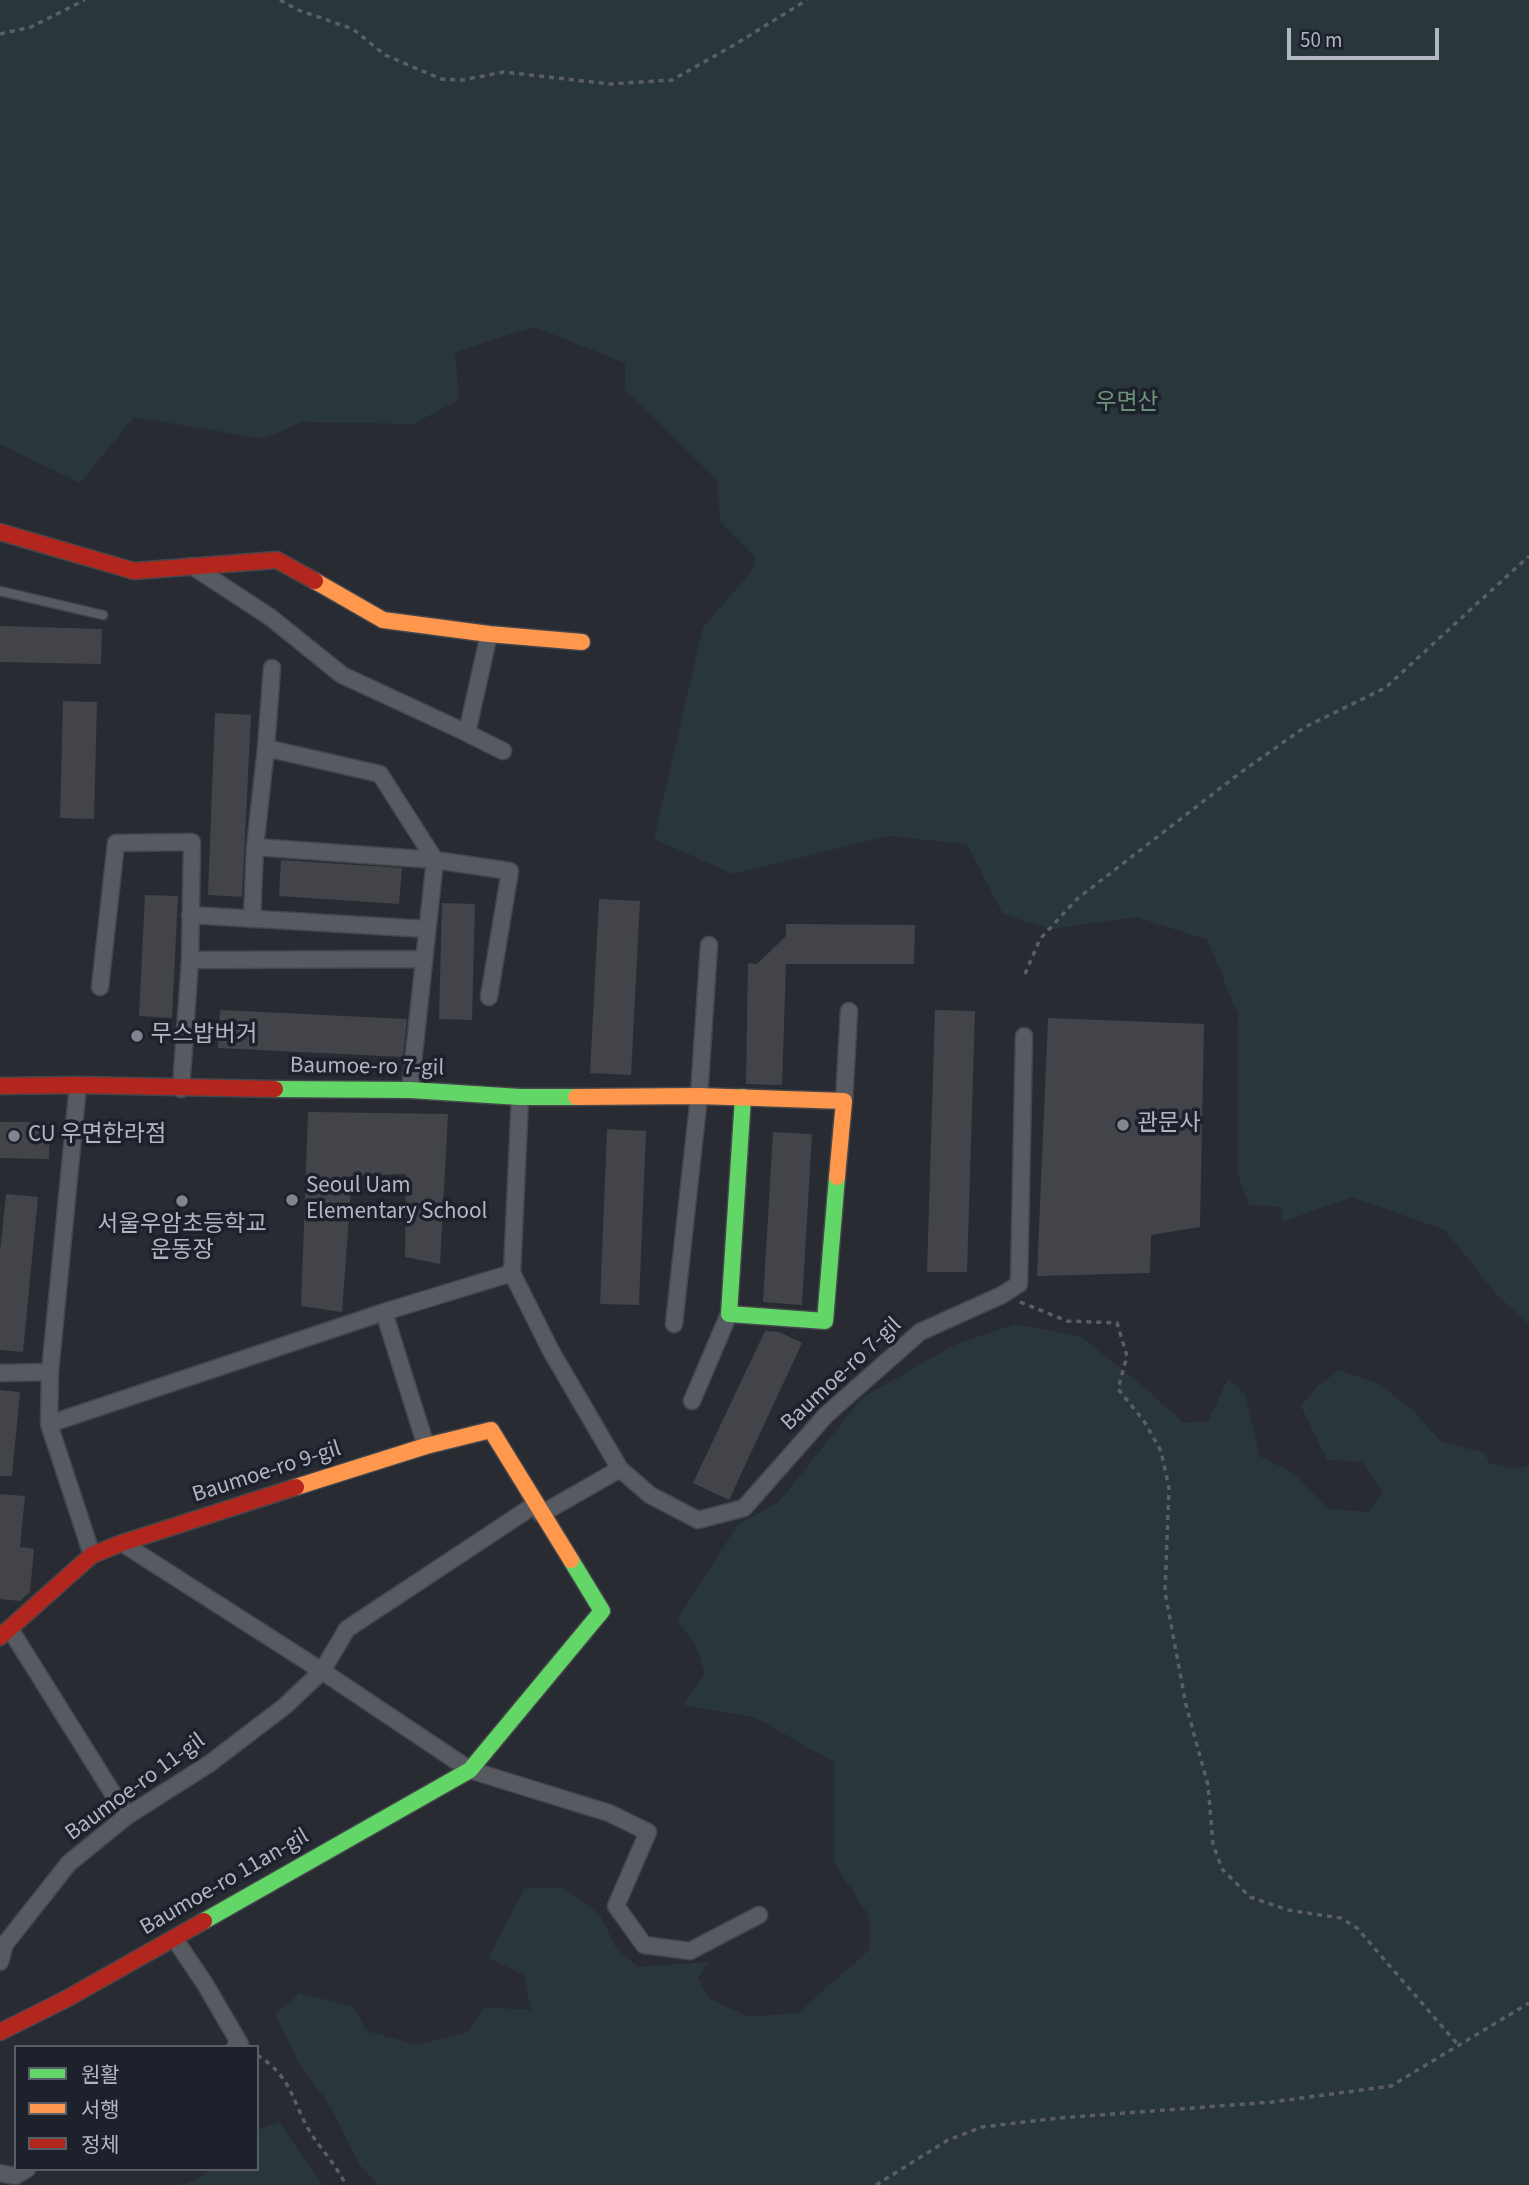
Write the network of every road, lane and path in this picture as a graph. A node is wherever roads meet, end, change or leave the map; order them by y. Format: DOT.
graph roads {
  1 [pos="85,0"];
  2 [pos="280,0"];
  3 [pos="807,0"];
  4 [pos="0,34"];
  5 [pos="0,532"];
  6 [pos="1529,556"];
  7 [pos="192,566"];
  8 [pos="0,591"];
  9 [pos="103,615"];
  10 [pos="489,634"];
  11 [pos="582,642"];
  12 [pos="272,668"];
  13 [pos="467,733"];
  14 [pos="267,748"];
  15 [pos="503,751"];
  16 [pos="256,847"];
  17 [pos="435,860"];
  18 [pos="190,915"];
  19 [pos="252,919"];
  20 [pos="427,929"];
  21 [pos="709,945"];
  22 [pos="424,959"];
  23 [pos="190,960"];
  24 [pos="1025,974"];
  25 [pos="100,987"];
  26 [pos="489,997"];
  27 [pos="849,1011"];
  28 [pos="1024,1036"];
  29 [pos="78,1085"];
  30 [pos="0,1086"];
  31 [pos="181,1089"];
  32 [pos="410,1090"];
  33 [pos="699,1096"];
  34 [pos="520,1097"];
  35 [pos="743,1097"];
  36 [pos="844,1101"];
  37 [pos="512,1273"];
  38 [pos="1002,1295"];
  39 [pos="384,1312"];
  40 [pos="729,1314"];
  41 [pos="674,1324"];
  42 [pos="50,1372"];
  43 [pos="0,1373"];
  44 [pos="692,1401"];
  45 [pos="49,1424"];
  46 [pos="426,1446"];
  47 [pos="620,1469"];
  48 [pos="538,1509"];
  49 [pos="122,1543"];
  50 [pos="92,1555"];
  51 [pos="5,1633"];
  52 [pos="322,1671"];
  53 [pos="470,1770"];
  54 [pos="127,1816"];
  55 [pos="759,1915"];
  56 [pos="174,1938"];
  57 [pos="0,1962"];
  58 [pos="1529,2003"];
  59 [pos="0,2032"];
  60 [pos="238,2045"];
  61 [pos="1458,2046"];
  62 [pos="259,2055"];
  63 [pos="24,2171"];
  64 [pos="0,2173"];
  65 [pos="346,2185"];
  66 [pos="876,2185"];
  1 -- 4 [label="path"];
  2 -- 3 [label="path"];
  5 -- 7 [label="street"];
  6 -- 24 [label="path"];
  7 -- 10 [label="street"];
  7 -- 13 [label="street"];
  8 -- 9 [label="lane"];
  10 -- 11 [label="street"];
  10 -- 13 [label="street"];
  12 -- 14 [label="street"];
  13 -- 15 [label="street"];
  14 -- 16 [label="street"];
  14 -- 17 [label="street"];
  16 -- 17 [label="street"];
  16 -- 19 [label="street"];
  17 -- 20 [label="street"];
  17 -- 26 [label="street"];
  18 -- 19 [label="street"];
  18 -- 23 [label="street"];
  18 -- 25 [label="street"];
  19 -- 20 [label="street"];
  20 -- 22 [label="street"];
  21 -- 33 [label="street"];
  22 -- 23 [label="street"];
  22 -- 32 [label="street"];
  23 -- 31 [label="street"];
  27 -- 36 [label="street"];
  28 -- 38 [label="street"];
  29 -- 30 [label="street, Baumoe-ro 7-gil"];
  29 -- 31 [label="street, Baumoe-ro 7-gil"];
  29 -- 42 [label="street"];
  31 -- 32 [label="street, Baumoe-ro 7-gil"];
  32 -- 34 [label="street, Baumoe-ro 7-gil"];
  33 -- 34 [label="street"];
  33 -- 35 [label="street"];
  33 -- 41 [label="street"];
  34 -- 37 [label="street, Baumoe-ro 7-gil"];
  35 -- 36 [label="street"];
  35 -- 40 [label="street"];
  36 -- 40 [label="street"];
  37 -- 39 [label="street"];
  37 -- 47 [label="street, Baumoe-ro 7-gil"];
  38 -- 47 [label="street, Baumoe-ro 7-gil"];
  38 -- 61 [label="path"];
  39 -- 45 [label="street"];
  39 -- 46 [label="street"];
  40 -- 44 [label="street"];
  42 -- 43 [label="street"];
  42 -- 45 [label="street"];
  45 -- 50 [label="street"];
  46 -- 48 [label="street, Baumoe-ro 9-gil"];
  46 -- 49 [label="street, Baumoe-ro 9-gil"];
  47 -- 48 [label="street, Baumoe-ro 11-gil"];
  48 -- 52 [label="street, Baumoe-ro 11-gil"];
  48 -- 53 [label="street, Baumoe-ro 11an-gil"];
  49 -- 50 [label="street, Baumoe-ro 9-gil"];
  49 -- 52 [label="street"];
  50 -- 51 [label="street, Baumoe-ro 9-gil"];
  51 -- 54 [label="street, Baumoe-ro 9-gil"];
  52 -- 53 [label="street"];
  52 -- 54 [label="street, Baumoe-ro 11-gil"];
  53 -- 55 [label="street"];
  53 -- 56 [label="street, Baumoe-ro 11an-gil"];
  54 -- 57 [label="street, Baumoe-ro 11-gil"];
  56 -- 59 [label="street, Baumoe-ro 11an-gil"];
  56 -- 60 [label="street"];
  58 -- 61 [label="path"];
  61 -- 66 [label="path"];
  62 -- 65 [label="path"];
  63 -- 64 [label="street"];
}
